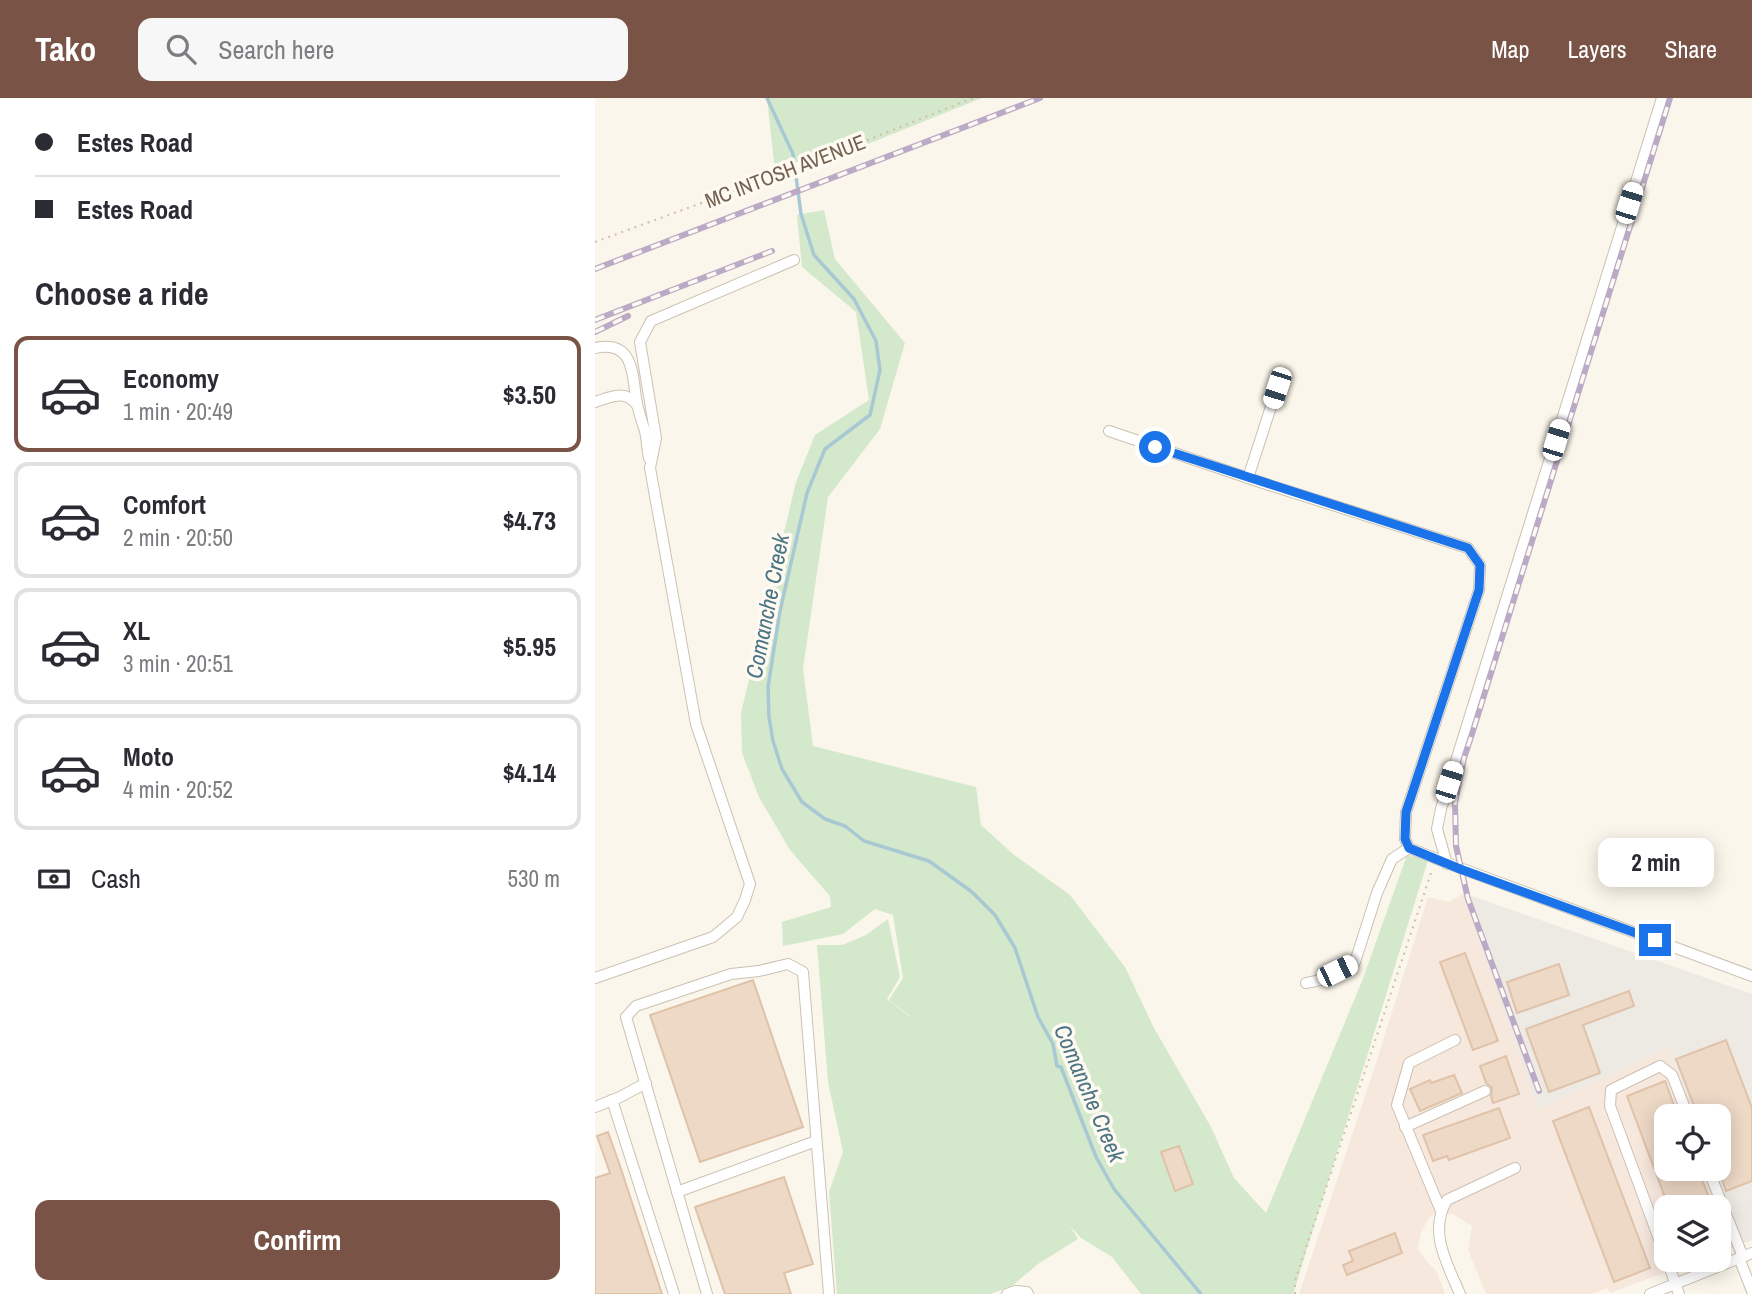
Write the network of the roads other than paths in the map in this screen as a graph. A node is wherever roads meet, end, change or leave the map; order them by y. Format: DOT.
graph roads {
  1 [pos="1662,98"];
  2 [pos="806,164"];
  3 [pos="778,175"];
  4 [pos="794,260"];
  5 [pos="595,348"];
  6 [pos="1277,388"];
  7 [pos="595,402"];
  8 [pos="637,405"];
  9 [pos="1108,431"];
  10 [pos="650,468"];
  11 [pos="1248,478"];
  12 [pos="1409,848"];
  13 [pos="1447,864"];
  14 [pos="1752,976"];
  15 [pos="595,978"];
  16 [pos="1306,983"];
  17 [pos="1455,1040"];
  18 [pos="646,1083"];
  19 [pos="1485,1091"];
  20 [pos="612,1100"];
  21 [pos="1683,1104"];
  22 [pos="595,1107"];
  23 [pos="1405,1126"];
  24 [pos="816,1141"];
  25 [pos="1515,1168"];
  26 [pos="1713,1181"];
  27 [pos="677,1192"];
  28 [pos="1441,1211"];
  29 [pos="1654,1226"];
  30 [pos="1745,1256"];
  31 [pos="1671,1272"];
  32 [pos="1677,1289"];
  33 [pos="1752,1291"];
  34 [pos="674,1294"];
  35 [pos="707,1294"];
  36 [pos="829,1294"];
  37 [pos="1007,1294"];
  38 [pos="1028,1294"];
  39 [pos="1460,1294"];
  40 [pos="1650,1294"];
  1 -- 13 [label="street"];
  2 -- 3 [label="street, MC INTOSH AVENUE"];
  4 -- 10 [label="street"];
  5 -- 8 [label="street"];
  6 -- 11 [label="street"];
  7 -- 8 [label="street"];
  8 -- 10 [label="street"];
  9 -- 11 [label="street"];
  10 -- 15 [label="street"];
  11 -- 12 [label="street"];
  12 -- 13 [label="street"];
  12 -- 16 [label="street"];
  13 -- 14 [label="street"];
  17 -- 23 [label="street"];
  18 -- 20 [label="street"];
  18 -- 24 [label="street"];
  18 -- 27 [label="street"];
  19 -- 23 [label="street"];
  20 -- 22 [label="street"];
  20 -- 34 [label="street"];
  21 -- 29 [label="street"];
  23 -- 28 [label="street"];
  24 -- 27 [label="street"];
  24 -- 36 [label="street"];
  25 -- 28 [label="street"];
  26 -- 30 [label="street"];
  27 -- 35 [label="street"];
  28 -- 39 [label="street"];
  30 -- 32 [label="street"];
  30 -- 33 [label="street"];
  31 -- 32 [label="street"];
  32 -- 40 [label="street"];
  37 -- 38 [label="street"];
}
